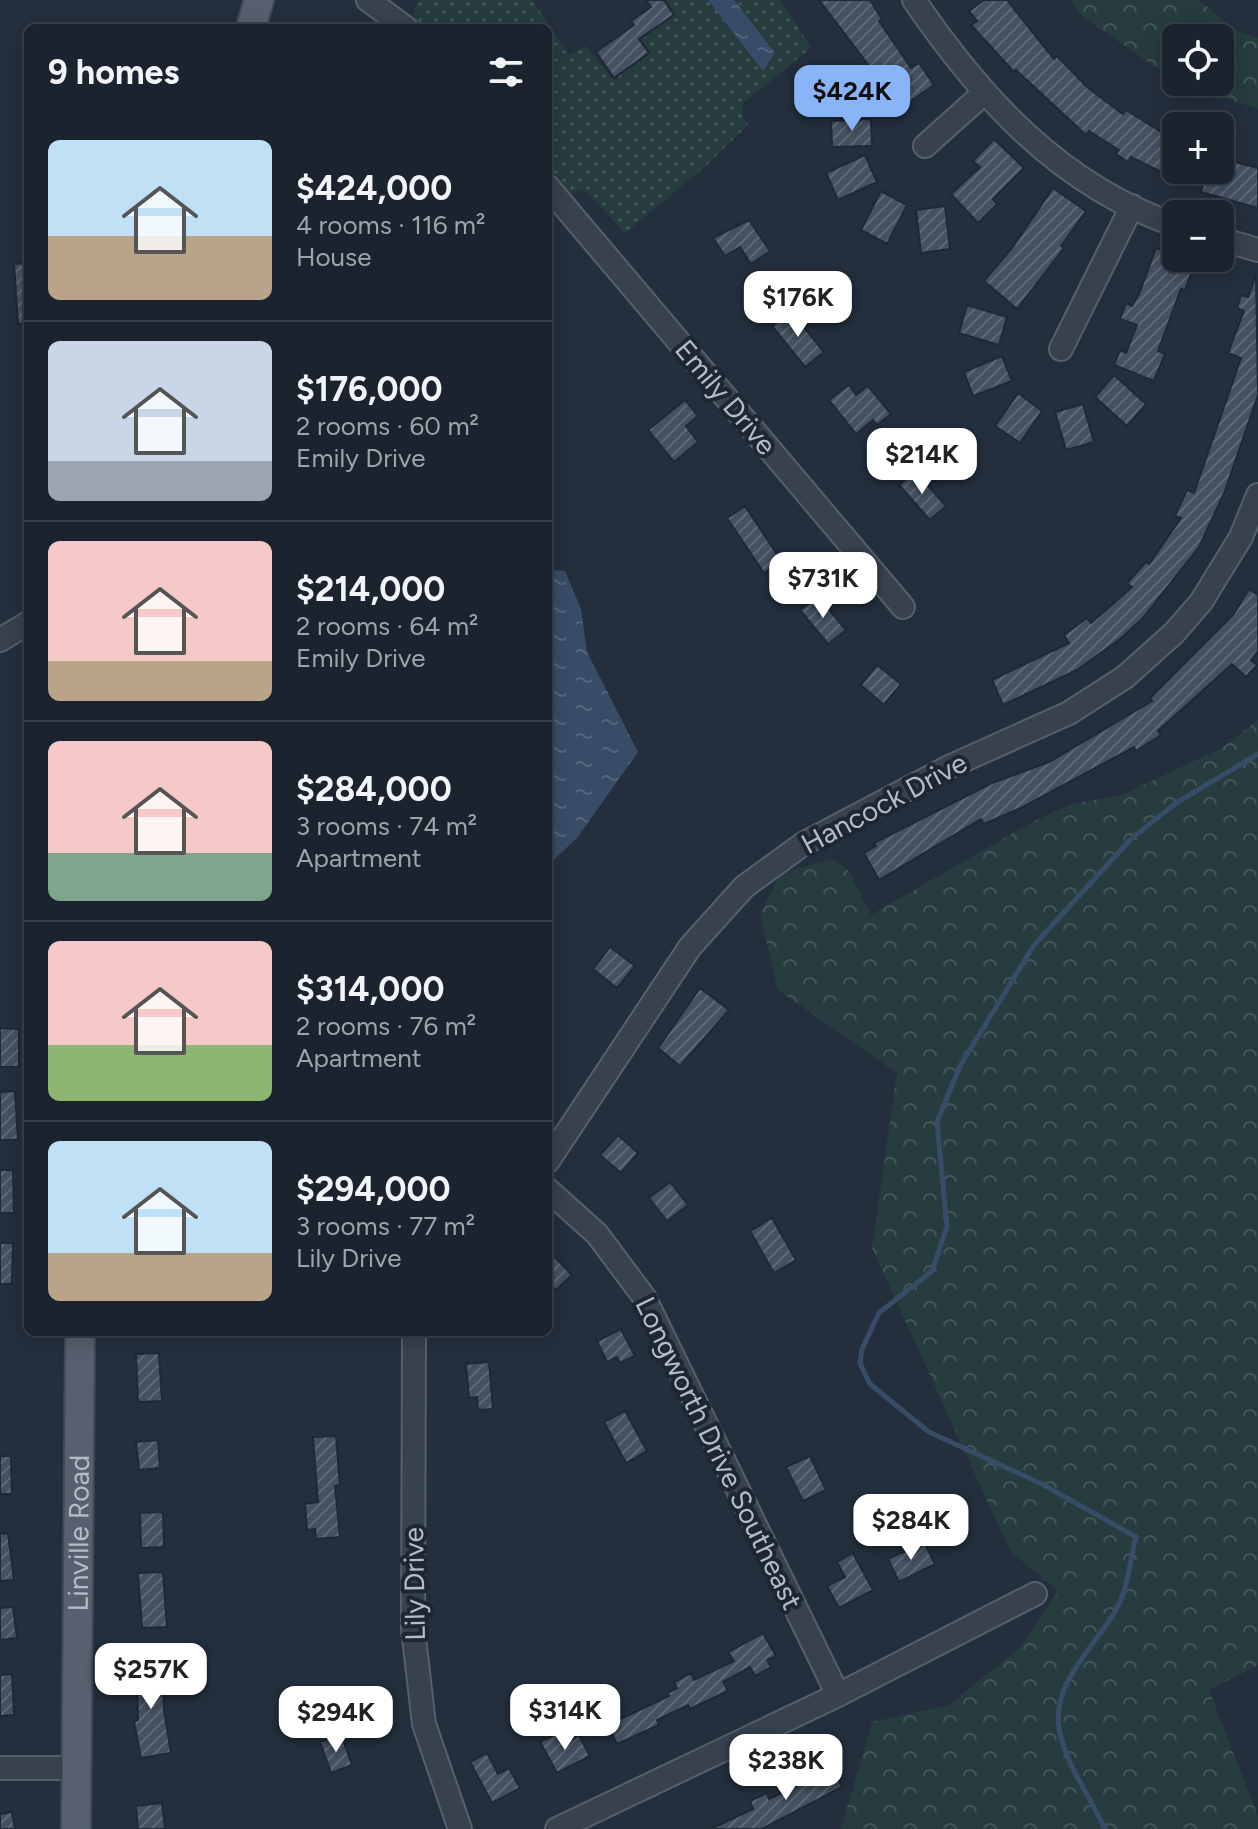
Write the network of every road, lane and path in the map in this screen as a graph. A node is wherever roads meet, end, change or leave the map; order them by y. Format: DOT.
graph roads {
  1 [pos="259,0"];
  2 [pos="368,0"];
  3 [pos="914,0"];
  4 [pos="252,24"];
  5 [pos="401,24"];
  6 [pos="983,94"];
  7 [pos="925,146"];
  8 [pos="552,192"];
  9 [pos="1132,206"];
  10 [pos="1162,219"];
  11 [pos="1234,243"];
  12 [pos="1258,250"];
  13 [pos="1061,349"];
  14 [pos="1258,495"];
  15 [pos="903,607"];
  16 [pos="24,625"];
  17 [pos="0,640"];
  18 [pos="552,1155"];
  19 [pos="552,1194"];
  20 [pos="80,1336"];
  21 [pos="414,1336"];
  22 [pos="1035,1594"];
  23 [pos="838,1695"];
  24 [pos="0,1768"];
  25 [pos="75,1768"];
  26 [pos="76,1829"];
  27 [pos="460,1829"];
  28 [pos="557,1829"];
  1 -- 4 [label="main road"];
  2 -- 5 [label="street"];
  3 -- 6 [label="street"];
  6 -- 7 [label="street"];
  6 -- 9 [label="street"];
  8 -- 15 [label="street, Emily Drive"];
  9 -- 10 [label="street"];
  9 -- 13 [label="street"];
  11 -- 12 [label="street"];
  14 -- 18 [label="street, Hancock Drive"];
  16 -- 17 [label="street"];
  19 -- 23 [label="street, Longworth Drive Southeast"];
  20 -- 25 [label="main road, Linville Road"];
  21 -- 27 [label="street, Lily Drive"];
  22 -- 23 [label="street"];
  23 -- 28 [label="street"];
  24 -- 25 [label="street"];
  25 -- 26 [label="main road, Linville Road"];
}
